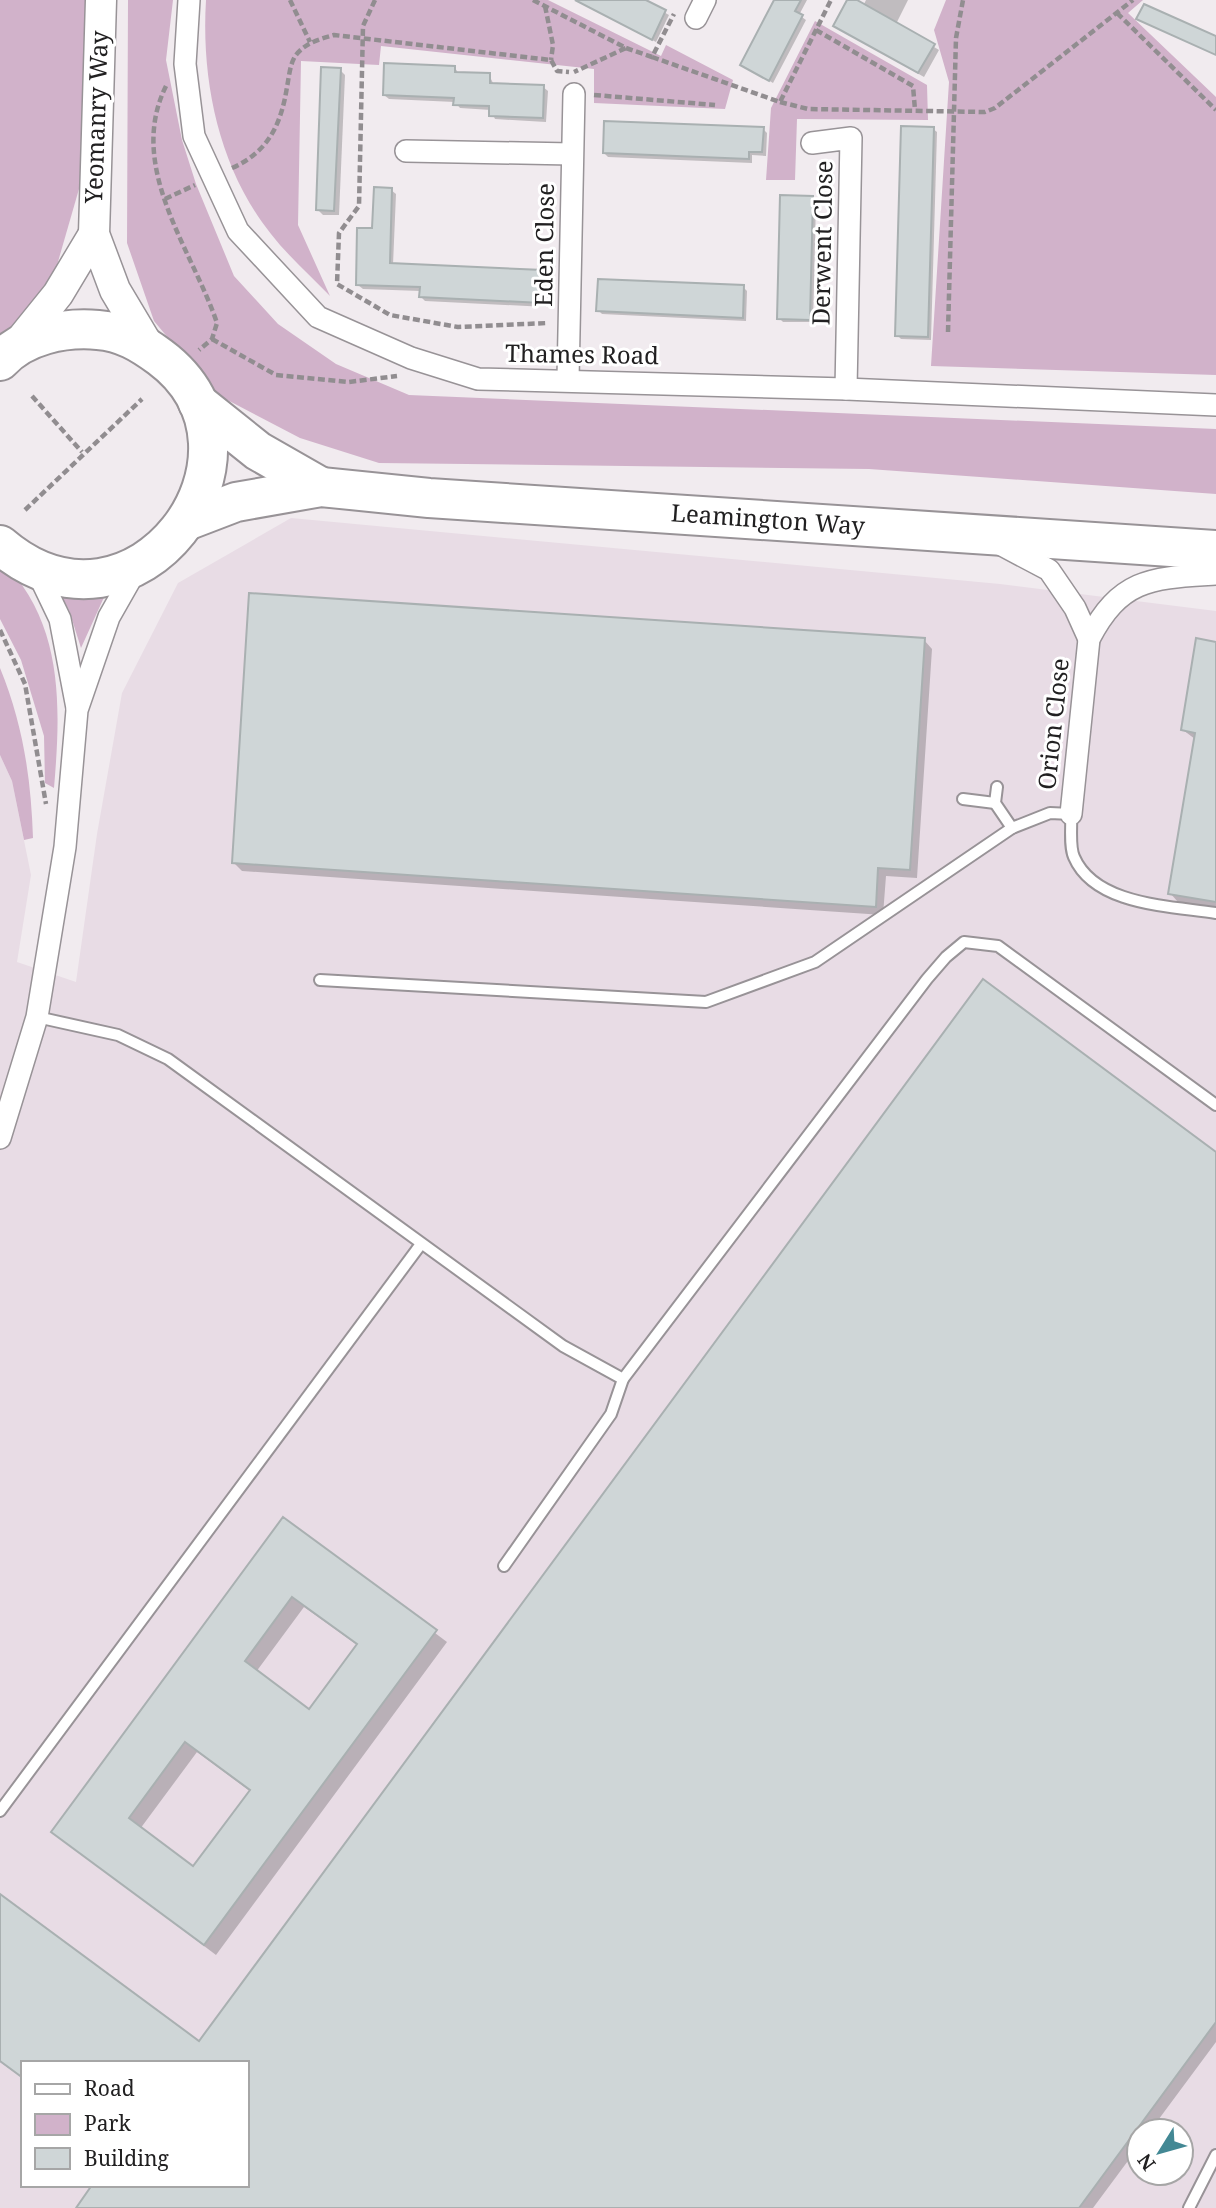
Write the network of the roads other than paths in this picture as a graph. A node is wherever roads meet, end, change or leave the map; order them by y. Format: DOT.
graph roads {
  1 [pos="101,0"];
  2 [pos="189,0"];
  3 [pos="573,94"];
  4 [pos="812,143"];
  5 [pos="406,151"];
  6 [pos="572,154"];
  7 [pos="94,234"];
  8 [pos="152,352"];
  9 [pos="6,356"];
  10 [pos="568,379"];
  11 [pos="846,389"];
  12 [pos="198,403"];
  13 [pos="1216,405"];
  14 [pos="321,486"];
  15 [pos="189,520"];
  16 [pos="978,533"];
  17 [pos="0,545"];
  18 [pos="1216,550"];
  19 [pos="139,565"];
  20 [pos="35,567"];
  21 [pos="1216,574"];
  22 [pos="1089,639"];
  23 [pos="77,710"];
  24 [pos="998,787"];
  25 [pos="963,799"];
  26 [pos="995,803"];
  27 [pos="1071,814"];
  28 [pos="1012,828"];
  29 [pos="1216,913"];
  30 [pos="320,980"];
  31 [pos="37,1017"];
  32 [pos="1216,1105"];
  33 [pos="0,1138"];
  34 [pos="421,1244"];
  35 [pos="623,1379"];
  36 [pos="504,1566"];
  37 [pos="0,1811"];
  38 [pos="1216,2155"];
  39 [pos="1189,2208"];
  1 -- 7 [label="street, Yeomanry Way"];
  2 -- 10 [label="street, Thames Road"];
  3 -- 6 [label="street, Eden Close"];
  4 -- 11 [label="street, Derwent Close"];
  5 -- 6 [label="street, Eden Close"];
  6 -- 10 [label="street, Eden Close"];
  7 -- 8 [label="street, Yeomanry Way"];
  7 -- 9 [label="street, Yeomanry Way"];
  8 -- 9 [label="highway"];
  8 -- 12 [label="highway"];
  10 -- 11 [label="street, Thames Road"];
  11 -- 13 [label="street, Thames Road"];
  12 -- 14 [label="highway, Leamington Way"];
  12 -- 15 [label="highway"];
  14 -- 15 [label="highway, Leamington Way"];
  14 -- 16 [label="highway, Leamington Way"];
  15 -- 19 [label="highway"];
  16 -- 18 [label="highway, Leamington Way"];
  16 -- 22 [label="street, Orion Close"];
  17 -- 20 [label="highway"];
  19 -- 20 [label="highway"];
  19 -- 23 [label="street"];
  20 -- 23 [label="street"];
  21 -- 22 [label="street, Orion Close"];
  22 -- 27 [label="street, Orion Close"];
  23 -- 31 [label="street"];
  24 -- 26 [label="lane"];
  25 -- 26 [label="lane"];
  26 -- 28 [label="lane"];
  27 -- 28 [label="lane"];
  27 -- 29 [label="lane"];
  28 -- 30 [label="lane"];
  31 -- 33 [label="street"];
  31 -- 34 [label="lane"];
  32 -- 35 [label="lane"];
  34 -- 35 [label="lane"];
  34 -- 37 [label="lane"];
  35 -- 36 [label="lane"];
  38 -- 39 [label="lane"];
}
